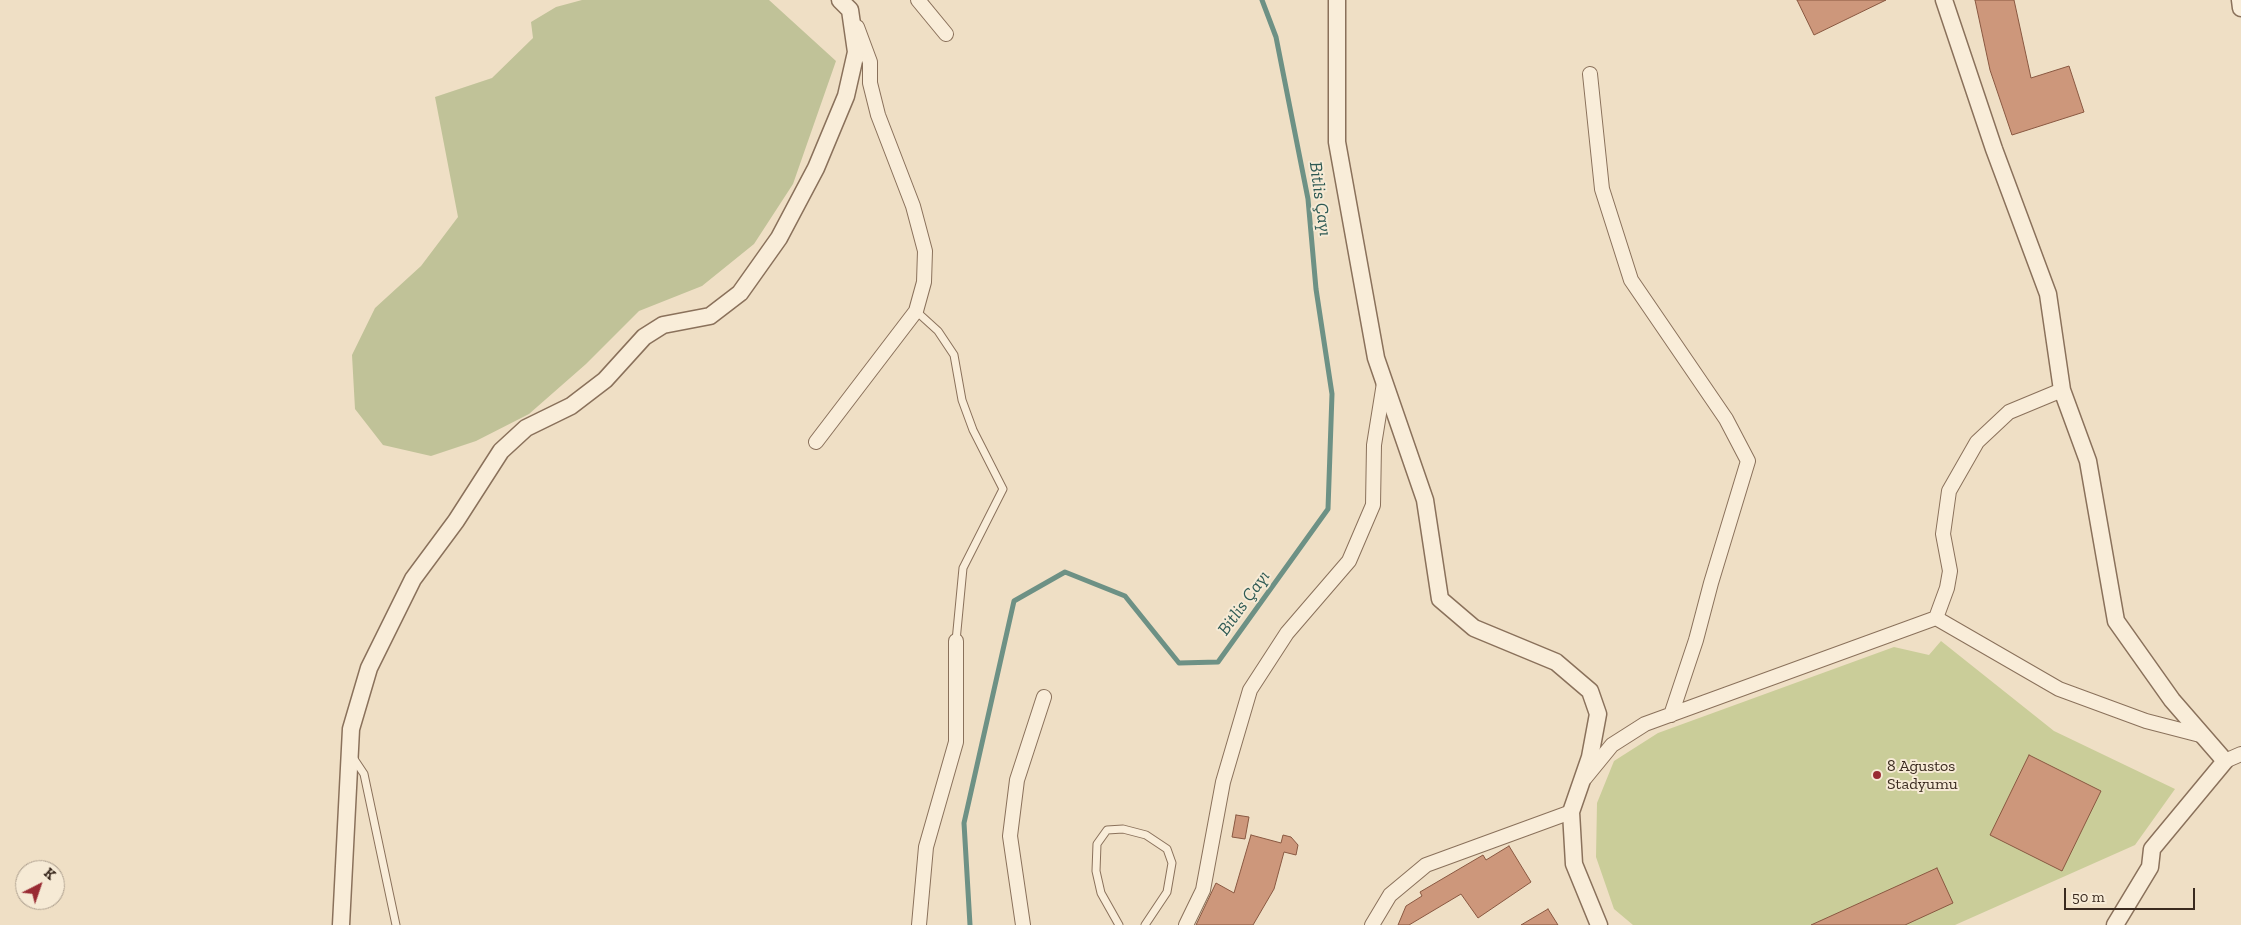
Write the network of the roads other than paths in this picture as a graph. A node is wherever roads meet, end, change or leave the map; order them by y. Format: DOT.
graph roads {
  1 [pos="918,0"];
  2 [pos="1337,0"];
  3 [pos="1944,0"];
  4 [pos="2240,0"];
  5 [pos="845,5"];
  6 [pos="2241,8"];
  7 [pos="946,34"];
  8 [pos="1590,74"];
  9 [pos="916,311"];
  10 [pos="1384,383"];
  11 [pos="2062,390"];
  12 [pos="816,442"];
  13 [pos="1936,618"];
  14 [pos="956,641"];
  15 [pos="1044,697"];
  16 [pos="1671,715"];
  17 [pos="2204,736"];
  18 [pos="350,754"];
  19 [pos="2241,754"];
  20 [pos="2225,761"];
  21 [pos="1582,781"];
  22 [pos="1571,812"];
  23 [pos="342,925"];
  24 [pos="396,925"];
  25 [pos="919,925"];
  26 [pos="1023,925"];
  27 [pos="1119,925"];
  28 [pos="1145,925"];
  29 [pos="1186,925"];
  30 [pos="1372,925"];
  31 [pos="1599,925"];
  32 [pos="2115,925"];
  1 -- 7 [label="street"];
  2 -- 10 [label="street"];
  3 -- 11 [label="street"];
  4 -- 6 [label="street"];
  5 -- 9 [label="street"];
  5 -- 18 [label="street"];
  8 -- 16 [label="street"];
  9 -- 12 [label="street"];
  9 -- 14 [label="lane"];
  10 -- 21 [label="street"];
  10 -- 29 [label="street"];
  11 -- 13 [label="street"];
  11 -- 17 [label="street"];
  13 -- 16 [label="street"];
  13 -- 17 [label="street"];
  14 -- 25 [label="street"];
  15 -- 26 [label="street"];
  16 -- 21 [label="street"];
  17 -- 20 [label="street"];
  18 -- 23 [label="street"];
  18 -- 24 [label="lane"];
  19 -- 20 [label="street"];
  20 -- 32 [label="street"];
  21 -- 22 [label="street"];
  22 -- 30 [label="street"];
  22 -- 31 [label="street"];
  27 -- 28 [label="lane"];
}
